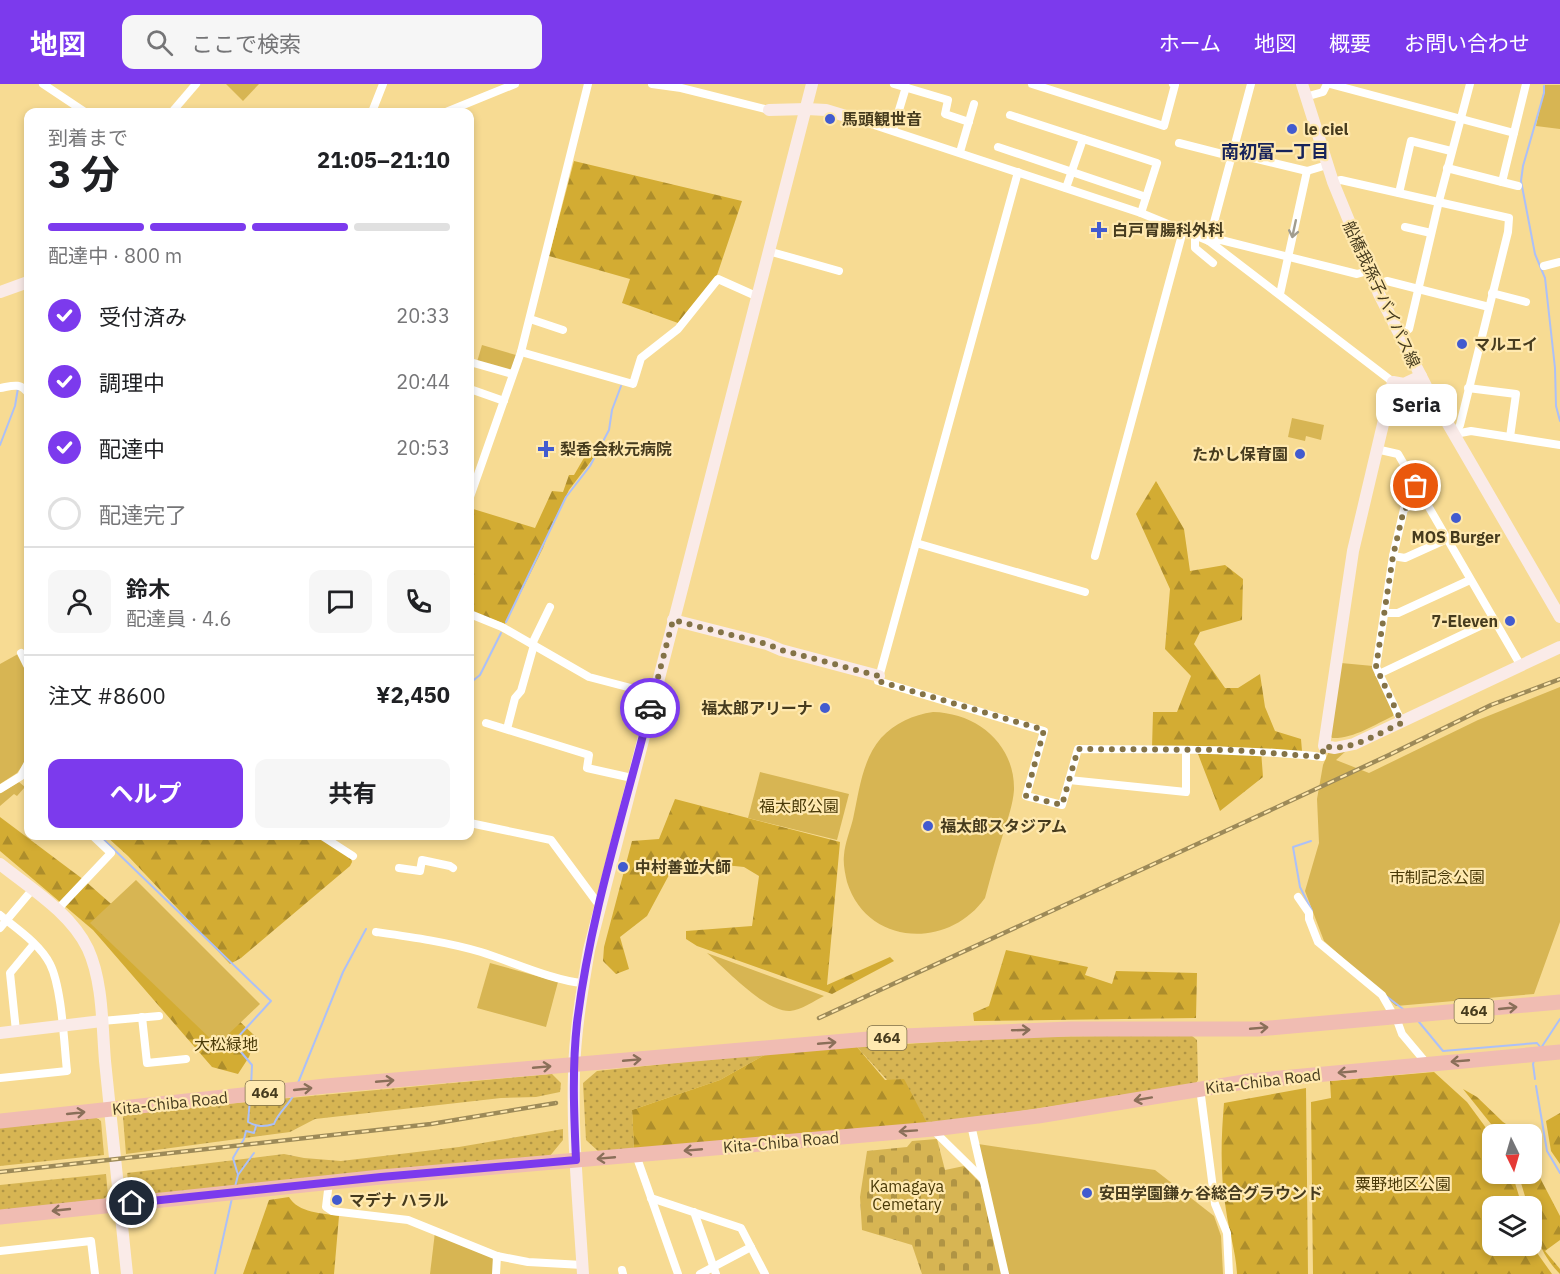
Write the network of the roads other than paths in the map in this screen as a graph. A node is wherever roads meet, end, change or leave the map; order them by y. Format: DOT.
graph roads {
  1 [pos="43,84"];
  2 [pos="196,84"];
  3 [pos="383,84"];
  4 [pos="515,84"];
  5 [pos="588,84"];
  6 [pos="652,84"];
  7 [pos="812,84"];
  8 [pos="894,84"];
  9 [pos="1032,84"];
  10 [pos="1173,84"];
  11 [pos="1251,84"];
  12 [pos="1302,84"];
  13 [pos="1329,84"];
  14 [pos="1470,84"];
  15 [pos="1526,84"];
  16 [pos="906,87"];
  17 [pos="1305,97"];
  18 [pos="974,104"];
  19 [pos="79,108"];
  20 [pos="175,108"];
  21 [pos="374,108"];
  22 [pos="456,108"];
  23 [pos="807,109"];
  24 [pos="769,110"];
  25 [pos="1010,115"];
  26 [pos="1461,118"];
  27 [pos="859,120"];
  28 [pos="969,122"];
  29 [pos="893,130"];
  30 [pos="1514,133"];
  31 [pos="1083,139"];
  32 [pos="1179,142"];
  33 [pos="998,147"];
  34 [pos="1452,151"];
  35 [pos="960,152"];
  36 [pos="1232,153"];
  37 [pos="1327,165"];
  38 [pos="1448,168"];
  39 [pos="1072,171"];
  40 [pos="1307,171"];
  41 [pos="1018,172"];
  42 [pos="1502,182"];
  43 [pos="1333,183"];
  44 [pos="1518,186"];
  45 [pos="1066,188"];
  46 [pos="1399,193"];
  47 [pos="1146,197"];
  48 [pos="1439,201"];
  49 [pos="1141,213"];
  50 [pos="1405,227"];
  51 [pos="1184,231"];
  52 [pos="1431,233"];
  53 [pos="1195,236"];
  54 [pos="1209,241"];
  55 [pos="768,251"];
  56 [pos="1288,257"];
  57 [pos="1560,262"];
  58 [pos="1213,263"];
  59 [pos="1544,266"];
  60 [pos="839,271"];
  61 [pos="1368,271"];
  62 [pos="24,283"];
  63 [pos="1375,285"];
  64 [pos="1418,289"];
  65 [pos="0,292"];
  66 [pos="1492,293"];
  67 [pos="1280,294"];
  68 [pos="756,296"];
  69 [pos="1526,302"];
  70 [pos="1488,307"];
  71 [pos="530,319"];
  72 [pos="563,330"];
  73 [pos="1399,336"];
  74 [pos="521,352"];
  75 [pos="474,363"];
  76 [pos="512,374"];
  77 [pos="1421,376"];
  78 [pos="1393,382"];
  79 [pos="0,388"];
  80 [pos="24,388"];
  81 [pos="1468,388"];
  82 [pos="474,390"];
  83 [pos="504,401"];
  84 [pos="1455,434"];
  85 [pos="1510,437"];
  86 [pos="1560,445"];
  87 [pos="1376,449"];
  88 [pos="474,486"];
  89 [pos="1423,498"];
  90 [pos="1447,539"];
  91 [pos="916,543"];
  92 [pos="1095,556"];
  93 [pos="1393,556"];
  94 [pos="1470,580"];
  95 [pos="1085,591"];
  96 [pos="550,607"];
  97 [pos="1384,613"];
  98 [pos="474,616"];
  99 [pos="1560,617"];
  100 [pos="673,620"];
  101 [pos="1493,620"];
  102 [pos="533,645"];
  103 [pos="1560,647"];
  104 [pos="21,653"];
  105 [pos="24,659"];
  106 [pos="1521,666"];
  107 [pos="1379,674"];
  108 [pos="879,676"];
  109 [pos="654,694"];
  110 [pos="486,723"];
  111 [pos="1402,723"];
  112 [pos="507,729"];
  113 [pos="1186,750"];
  114 [pos="1323,755"];
  115 [pos="24,770"];
  116 [pos="632,778"];
  117 [pos="1069,780"];
  118 [pos="0,789"];
  119 [pos="474,824"];
  120 [pos="97,840"];
  121 [pos="328,840"];
  122 [pos="353,856"];
  123 [pos="0,864"];
  124 [pos="399,868"];
  125 [pos="453,868"];
  126 [pos="32,890"];
  127 [pos="1298,897"];
  128 [pos="599,905"];
  129 [pos="57,910"];
  130 [pos="3,917"];
  131 [pos="0,928"];
  132 [pos="376,932"];
  133 [pos="34,944"];
  134 [pos="583,983"];
  135 [pos="1560,1002"];
  136 [pos="159,1016"];
  137 [pos="142,1017"];
  138 [pos="102,1021"];
  139 [pos="62,1026"];
  140 [pos="16,1031"];
  141 [pos="0,1033"];
  142 [pos="1560,1052"];
  143 [pos="186,1059"];
  144 [pos="1423,1059"];
  145 [pos="574,1064"];
  146 [pos="0,1078"];
  147 [pos="1200,1088"];
  148 [pos="111,1114"];
  149 [pos="0,1121"];
  150 [pos="970,1125"];
  151 [pos="933,1129"];
  152 [pos="636,1155"];
  153 [pos="576,1160"];
  154 [pos="983,1179"];
  155 [pos="329,1182"];
  156 [pos="119,1198"];
  157 [pos="651,1198"];
  158 [pos="694,1212"];
  159 [pos="0,1217"];
  160 [pos="751,1247"];
  161 [pos="0,1251"];
  162 [pos="497,1256"];
  163 [pos="583,1269"];
  164 [pos="714,1271"];
  165 [pos="95,1274"];
  166 [pos="128,1274"];
  167 [pos="496,1274"];
  168 [pos="678,1274"];
  169 [pos="700,1274"];
  170 [pos="765,1274"];
  171 [pos="1005,1274"];
  172 [pos="1229,1274"];
  1 -- 19 [label="street"];
  2 -- 20 [label="street"];
  3 -- 21 [label="street"];
  4 -- 22 [label="street"];
  5 -- 71 [label="street"];
  6 -- 24 [label="street"];
  7 -- 23 [label="street"];
  8 -- 16 [label="street"];
  9 -- 10 [label="street"];
  11 -- 36 [label="street"];
  12 -- 17 [label="street, 船橋我孫子バイパス線"];
  13 -- 17 [label="street"];
  13 -- 26 [label="street"];
  14 -- 26 [label="street"];
  15 -- 30 [label="street"];
  16 -- 28 [label="street"];
  16 -- 29 [label="street"];
  17 -- 37 [label="street, 船橋我孫子バイパス線"];
  18 -- 28 [label="street"];
  23 -- 24 [label="street"];
  23 -- 27 [label="street"];
  23 -- 55 [label="street"];
  25 -- 31 [label="street"];
  26 -- 30 [label="street"];
  26 -- 34 [label="street"];
  27 -- 29 [label="street"];
  28 -- 35 [label="street"];
  29 -- 35 [label="street"];
  30 -- 42 [label="street"];
  31 -- 39 [label="street"];
  31 -- 47 [label="street"];
  32 -- 36 [label="street"];
  33 -- 39 [label="street"];
  34 -- 38 [label="street"];
  34 -- 46 [label="street"];
  35 -- 41 [label="street"];
  36 -- 40 [label="street"];
  36 -- 54 [label="street"];
  37 -- 40 [label="street"];
  37 -- 43 [label="street, 船橋我孫子バイパス線"];
  38 -- 42 [label="street"];
  38 -- 48 [label="street"];
  39 -- 45 [label="street"];
  39 -- 47 [label="street"];
  40 -- 56 [label="street, one-way"];
  41 -- 45 [label="street"];
  41 -- 91 [label="street"];
  42 -- 44 [label="street"];
  43 -- 46 [label="street"];
  43 -- 61 [label="street, 船橋我孫子バイパス線"];
  45 -- 49 [label="street"];
  46 -- 48 [label="street"];
  47 -- 49 [label="street"];
  48 -- 52 [label="street"];
  48 -- 66 [label="street"];
  49 -- 51 [label="street"];
  50 -- 52 [label="street"];
  51 -- 53 [label="street"];
  51 -- 92 [label="street"];
  52 -- 64 [label="street"];
  53 -- 54 [label="street"];
  53 -- 58 [label="street"];
  54 -- 56 [label="street"];
  54 -- 67 [label="street"];
  55 -- 60 [label="street"];
  55 -- 68 [label="street"];
  56 -- 61 [label="street"];
  56 -- 67 [label="street"];
  57 -- 59 [label="street"];
  61 -- 63 [label="street, 船橋我孫子バイパス線"];
  62 -- 65 [label="street"];
  63 -- 64 [label="street"];
  63 -- 73 [label="street, 船橋我孫子バイパス線"];
  64 -- 70 [label="street"];
  64 -- 73 [label="street"];
  66 -- 69 [label="street"];
  66 -- 70 [label="street"];
  67 -- 78 [label="street"];
  68 -- 74 [label="street"];
  68 -- 100 [label="street"];
  70 -- 81 [label="street"];
  71 -- 72 [label="street"];
  71 -- 74 [label="street"];
  73 -- 77 [label="street, 船橋我孫子バイパス線"];
  74 -- 76 [label="street"];
  75 -- 76 [label="street"];
  76 -- 83 [label="street"];
  77 -- 78 [label="street"];
  77 -- 84 [label="street, 船橋我孫子バイパス線"];
  78 -- 87 [label="street"];
  79 -- 80 [label="street"];
  81 -- 84 [label="street"];
  81 -- 85 [label="street"];
  82 -- 83 [label="street"];
  83 -- 88 [label="street"];
  84 -- 85 [label="street"];
  84 -- 99 [label="street, 船橋我孫子バイパス線"];
  85 -- 86 [label="street"];
  87 -- 89 [label="street"];
  87 -- 114 [label="street"];
  89 -- 90 [label="street"];
  89 -- 93 [label="street"];
  90 -- 93 [label="street"];
  90 -- 94 [label="street"];
  91 -- 95 [label="street"];
  91 -- 108 [label="street"];
  93 -- 97 [label="street"];
  94 -- 97 [label="street"];
  94 -- 101 [label="street"];
  96 -- 102 [label="street"];
  97 -- 107 [label="street"];
  98 -- 102 [label="street"];
  100 -- 108 [label="street"];
  100 -- 109 [label="street"];
  101 -- 106 [label="street"];
  101 -- 107 [label="street"];
  102 -- 109 [label="street"];
  102 -- 112 [label="street"];
  103 -- 106 [label="street"];
  104 -- 105 [label="street"];
  106 -- 111 [label="street"];
  107 -- 111 [label="street"];
  108 -- 117 [label="street"];
  109 -- 116 [label="street"];
  110 -- 112 [label="street"];
  111 -- 114 [label="street"];
  112 -- 116 [label="street"];
  113 -- 114 [label="street"];
  113 -- 117 [label="street"];
  113 -- 117 [label="street"];
  115 -- 118 [label="street"];
  116 -- 128 [label="street"];
  119 -- 128 [label="street"];
  120 -- 129 [label="street"];
  121 -- 122 [label="street"];
  123 -- 126 [label="street"];
  124 -- 125 [label="street"];
  126 -- 129 [label="street"];
  126 -- 130 [label="street"];
  127 -- 144 [label="street"];
  128 -- 134 [label="street"];
  129 -- 138 [label="street"];
  130 -- 131 [label="street"];
  130 -- 133 [label="street"];
  132 -- 134 [label="street"];
  133 -- 139 [label="street"];
  133 -- 140 [label="street"];
  134 -- 145 [label="street"];
  145 -- 135 [label="highway, Kita-Chiba Road / 464, one-way"];
  136 -- 137 [label="street"];
  137 -- 138 [label="street"];
  137 -- 143 [label="street"];
  138 -- 139 [label="street"];
  138 -- 148 [label="street"];
  139 -- 140 [label="street"];
  139 -- 146 [label="street"];
  140 -- 141 [label="street"];
  142 -- 147 [label="highway, Kita-Chiba Road, one-way"];
  148 -- 145 [label="highway, Kita-Chiba Road / 464, one-way"];
  145 -- 153 [label="street"];
  147 -- 150 [label="highway, Kita-Chiba Road, one-way"];
  147 -- 172 [label="street"];
  149 -- 148 [label="highway, Kita-Chiba Road / 464, one-way"];
  148 -- 156 [label="street"];
  150 -- 151 [label="highway, Kita-Chiba Road"];
  150 -- 154 [label="street"];
  151 -- 152 [label="highway, Kita-Chiba Road, one-way"];
  151 -- 154 [label="street"];
  152 -- 153 [label="highway, Kita-Chiba Road, one-way"];
  152 -- 157 [label="street"];
  153 -- 155 [label="highway, Kita-Chiba Road"];
  153 -- 163 [label="street"];
  154 -- 171 [label="street"];
  155 -- 156 [label="highway, Kita-Chiba Road"];
  155 -- 162 [label="street"];
  156 -- 159 [label="highway, Kita-Chiba Road, one-way"];
  156 -- 166 [label="street"];
  157 -- 158 [label="street"];
  157 -- 168 [label="street"];
  158 -- 160 [label="street"];
  158 -- 164 [label="street"];
  160 -- 164 [label="street"];
  160 -- 170 [label="street"];
  161 -- 165 [label="street"];
  162 -- 163 [label="street"];
  162 -- 167 [label="street"];
  164 -- 169 [label="street"];
}
